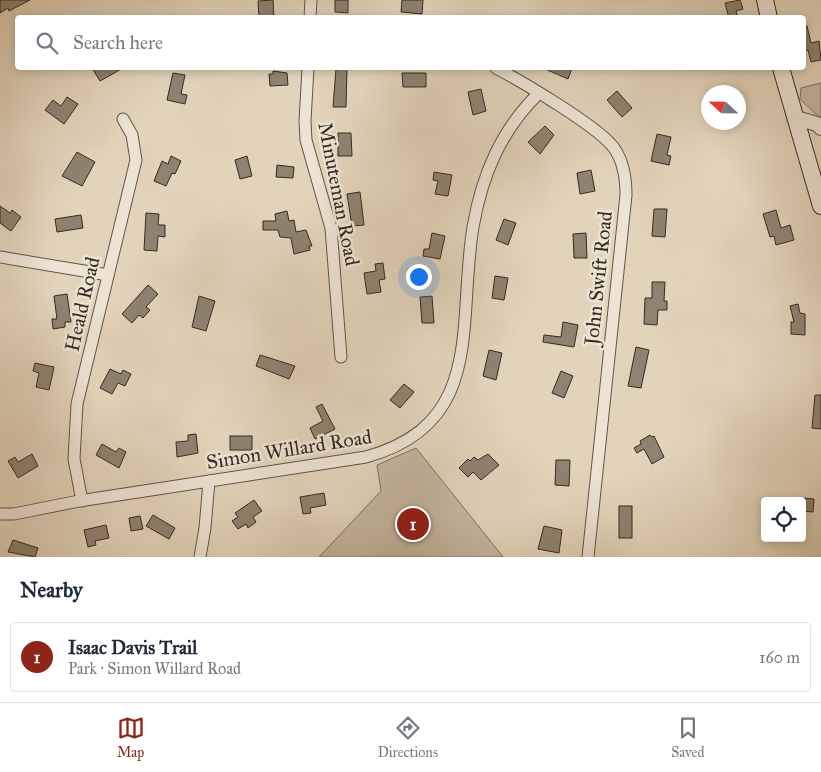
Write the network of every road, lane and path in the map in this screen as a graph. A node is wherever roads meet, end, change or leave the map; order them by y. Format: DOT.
graph roads {
  1 [pos="310,0"];
  2 [pos="765,0"];
  3 [pos="310,15"];
  4 [pos="768,15"];
  5 [pos="308,70"];
  6 [pos="499,70"];
  7 [pos="782,70"];
  8 [pos="539,93"];
  9 [pos="796,118"];
  10 [pos="123,119"];
  11 [pos="821,128"];
  12 [pos="821,206"];
  13 [pos="0,257"];
  14 [pos="108,275"];
  15 [pos="341,357"];
  16 [pos="209,482"];
  17 [pos="82,501"];
  18 [pos="0,514"];
  19 [pos="200,557"];
  20 [pos="588,557"];
  1 -- 3 [label="street"];
  2 -- 4 [label="main road"];
  5 -- 15 [label="street, Minuteman Road"];
  6 -- 8 [label="street, John Swift Road"];
  7 -- 9 [label="main road"];
  8 -- 16 [label="street, Simon Willard Road"];
  8 -- 20 [label="street, John Swift Road"];
  9 -- 11 [label="street"];
  9 -- 12 [label="main road"];
  10 -- 14 [label="street, Heald Road"];
  13 -- 14 [label="street"];
  14 -- 17 [label="street, Heald Road"];
  16 -- 17 [label="street, Simon Willard Road"];
  16 -- 19 [label="street"];
  17 -- 18 [label="street, Simon Willard Road"];
}
